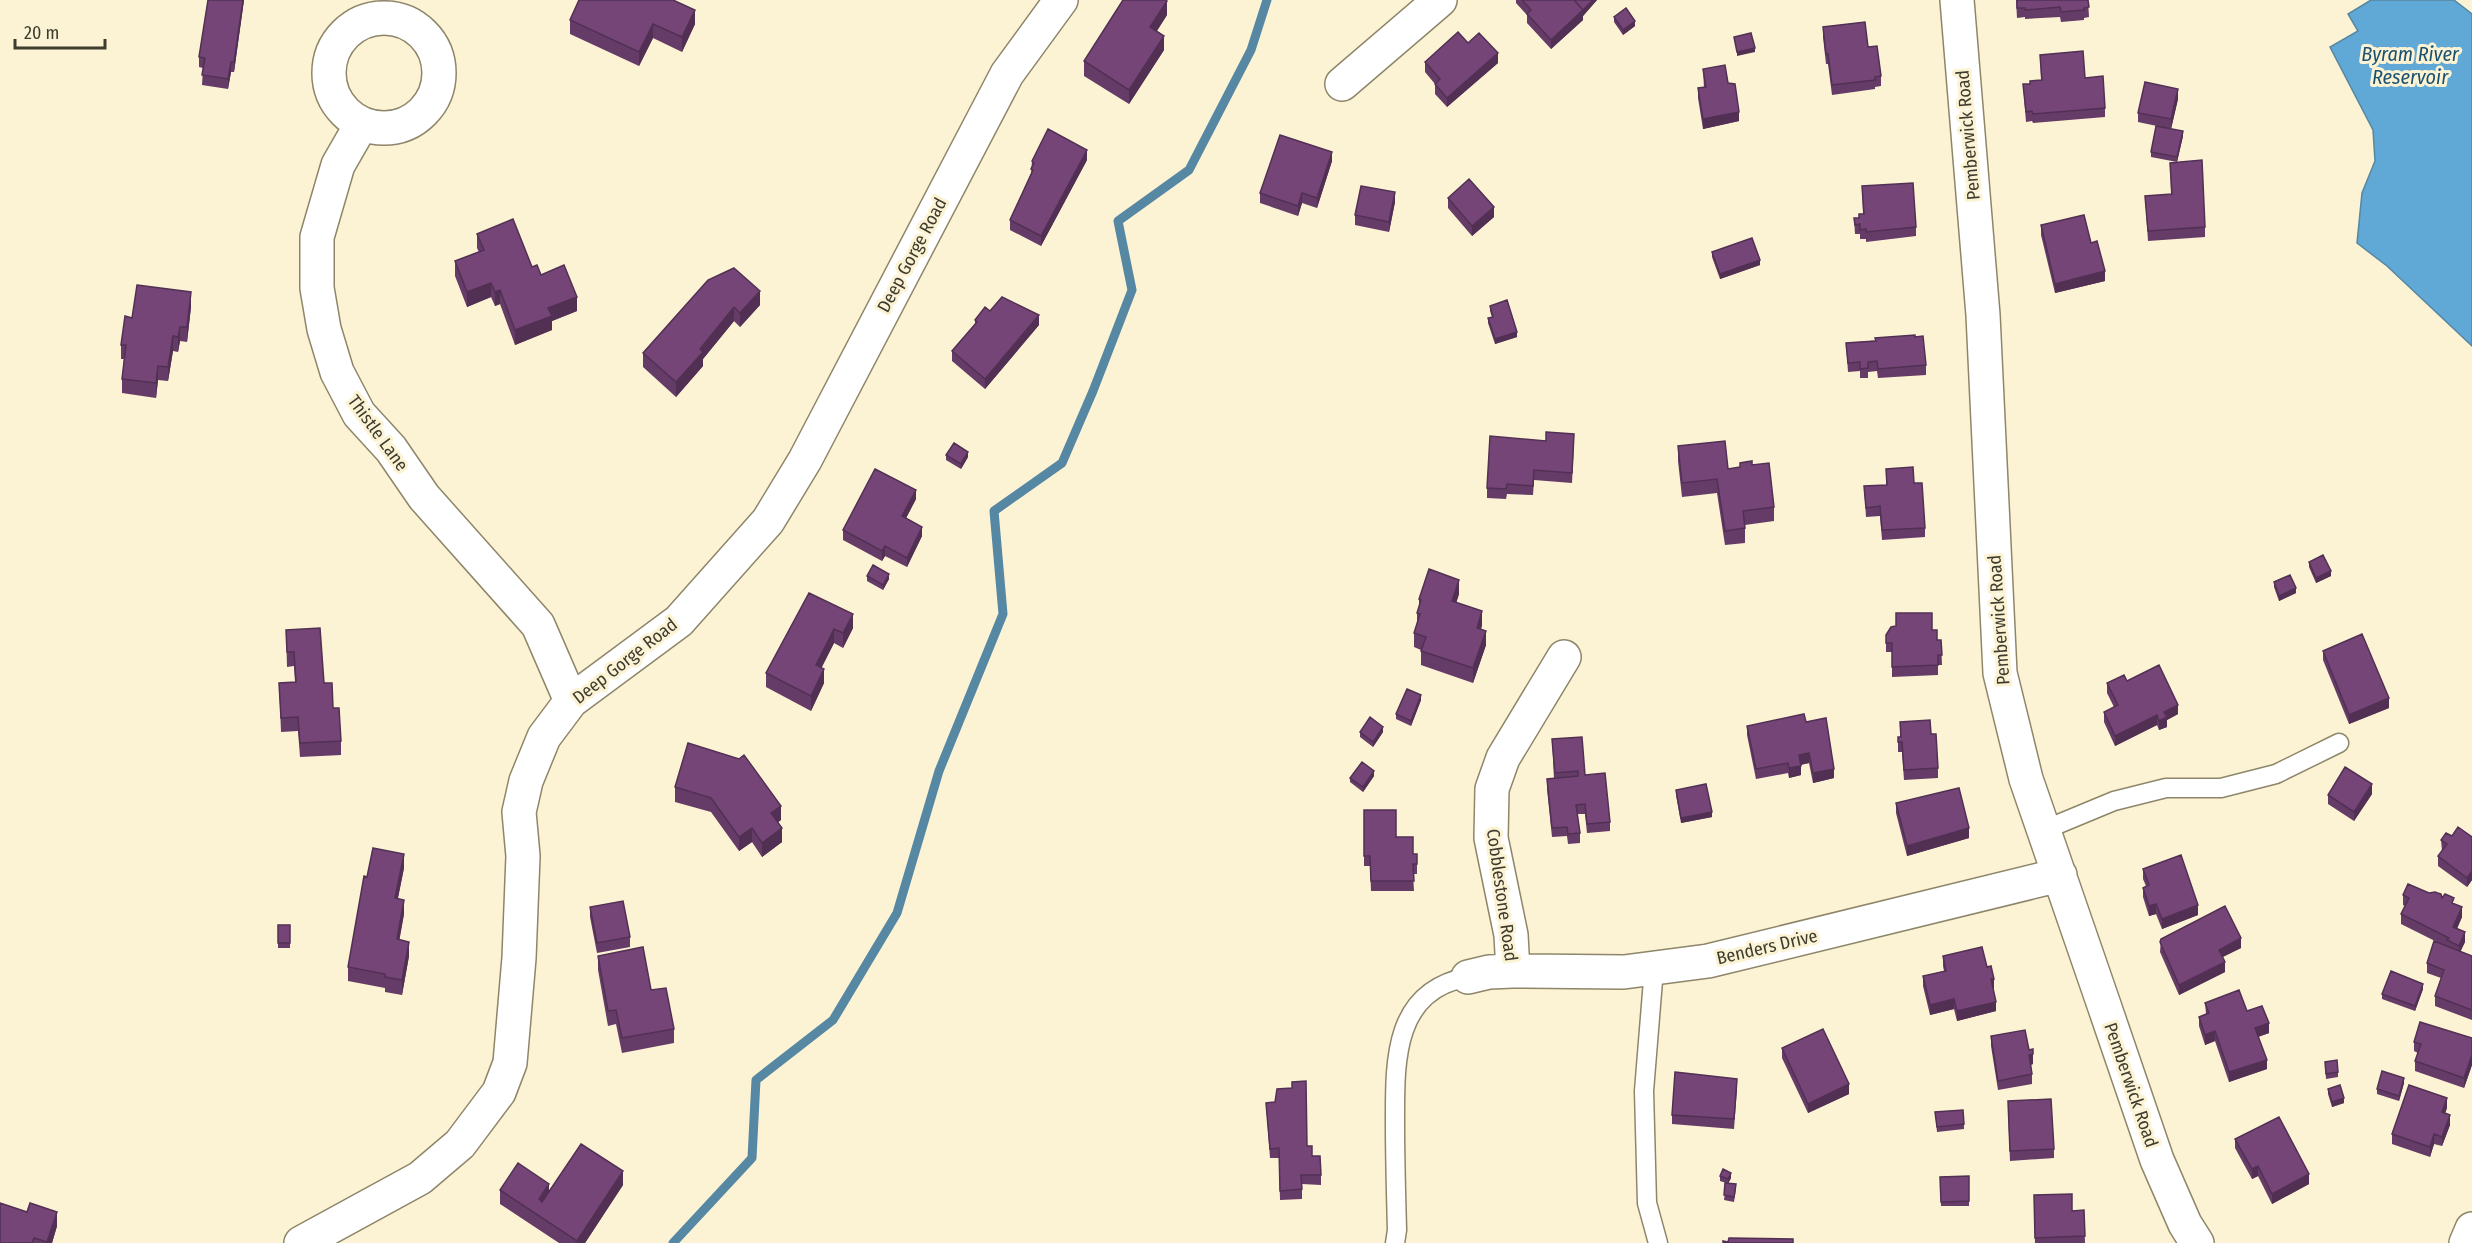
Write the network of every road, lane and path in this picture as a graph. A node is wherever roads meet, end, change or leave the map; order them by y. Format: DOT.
graph roads {
  1 [pos="1061,0"];
  2 [pos="1440,0"];
  3 [pos="1957,0"];
  4 [pos="1342,84"];
  5 [pos="362,124"];
  6 [pos="1564,657"];
  7 [pos="571,701"];
  8 [pos="2338,743"];
  9 [pos="2044,830"];
  10 [pos="2060,875"];
  11 [pos="1654,968"];
  12 [pos="1513,971"];
  13 [pos="1468,977"];
  14 [pos="2472,1229"];
  15 [pos="301,1243"];
  16 [pos="1395,1243"];
  17 [pos="1658,1243"];
  18 [pos="2197,1243"];
  19 [pos="2466,1243"];
  1 -- 7 [label="street, Deep Gorge Road"];
  2 -- 4 [label="street"];
  3 -- 9 [label="street, Pemberwick Road"];
  5 -- 7 [label="street, Thistle Lane"];
  6 -- 12 [label="street, Cobblestone Road"];
  7 -- 15 [label="street, Deep Gorge Road"];
  8 -- 9 [label="lane"];
  9 -- 10 [label="street, Pemberwick Road"];
  10 -- 11 [label="street, Benders Drive"];
  10 -- 18 [label="street, Pemberwick Road"];
  11 -- 12 [label="street, Benders Drive"];
  11 -- 17 [label="lane"];
  12 -- 13 [label="street, Benders Drive"];
  13 -- 16 [label="lane"];
  14 -- 19 [label="street"];
}
